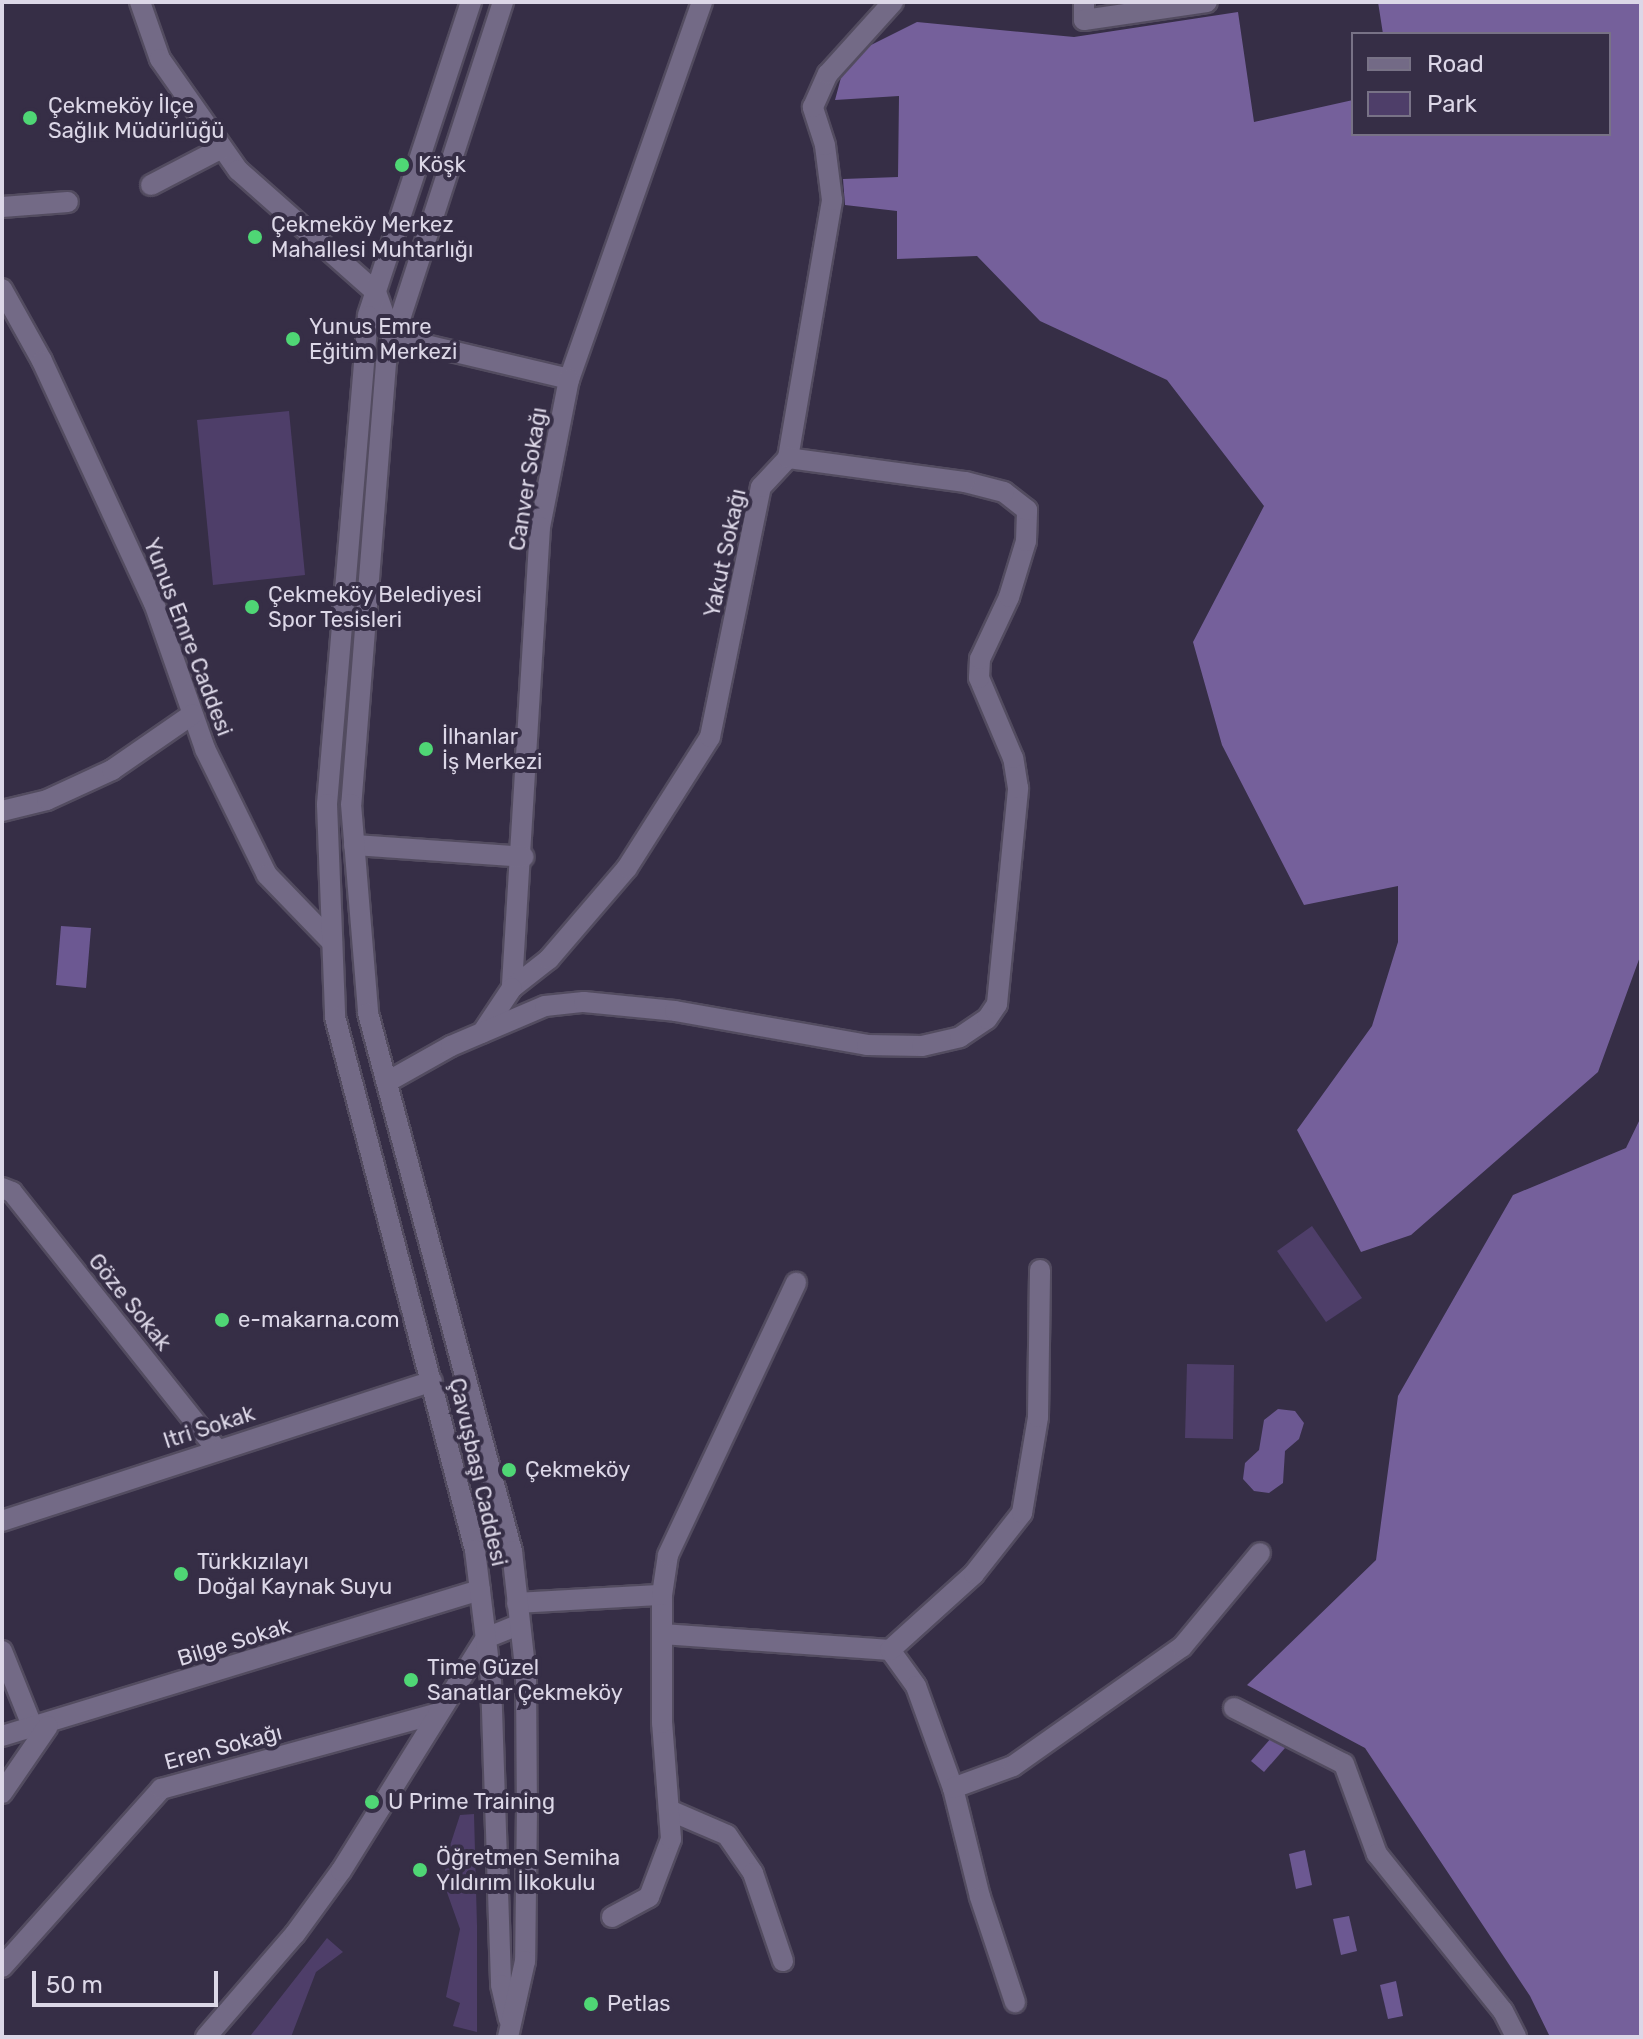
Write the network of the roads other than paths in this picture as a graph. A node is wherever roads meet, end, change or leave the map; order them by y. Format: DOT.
graph roads {
  1 [pos="140,2"];
  2 [pos="471,2"];
  3 [pos="503,2"];
  4 [pos="702,2"];
  5 [pos="893,2"];
  6 [pos="1207,2"];
  7 [pos="1084,11"];
  8 [pos="222,148"];
  9 [pos="151,185"];
  10 [pos="68,202"];
  11 [pos="2,207"];
  12 [pos="2,289"];
  13 [pos="376,292"];
  14 [pos="392,337"];
  15 [pos="569,379"];
  16 [pos="788,458"];
  17 [pos="193,714"];
  18 [pos="2,811"];
  19 [pos="354,845"];
  20 [pos="524,857"];
  21 [pos="332,942"];
  22 [pos="360,944"];
  23 [pos="512,988"];
  24 [pos="482,1033"];
  25 [pos="387,1082"];
  26 [pos="2,1188"];
  27 [pos="1040,1270"];
  28 [pos="796,1283"];
  29 [pos="432,1381"];
  30 [pos="217,1450"];
  31 [pos="2,1521"];
  32 [pos="1260,1553"];
  33 [pos="480,1590"];
  34 [pos="662,1595"];
  35 [pos="517,1603"];
  36 [pos="519,1625"];
  37 [pos="662,1634"];
  38 [pos="486,1638"];
  39 [pos="890,1650"];
  40 [pos="2,1651"];
  41 [pos="1234,1708"];
  42 [pos="435,1714"];
  43 [pos="40,1727"];
  44 [pos="2,1736"];
  45 [pos="953,1788"];
  46 [pos="2,1793"];
  47 [pos="669,1810"];
  48 [pos="612,1917"];
  49 [pos="783,1961"];
  50 [pos="2,1967"];
  51 [pos="1015,2002"];
  52 [pos="509,2030"];
  53 [pos="206,2037"];
  54 [pos="1516,2037"];
  1 -- 8 [label="street"];
  2 -- 13 [label="street, Çavuşbaşı Caddesi"];
  3 -- 14 [label="street, Çavuşbaşı Caddesi"];
  4 -- 15 [label="street, Canver Sokağı"];
  5 -- 16 [label="street"];
  6 -- 7 [label="street"];
  8 -- 9 [label="street"];
  8 -- 13 [label="street"];
  10 -- 11 [label="street"];
  12 -- 17 [label="street, Yunus Emre Caddesi"];
  13 -- 14 [label="street, Çavuşbaşı Caddesi"];
  13 -- 21 [label="street, Çavuşbaşı Caddesi"];
  14 -- 15 [label="street"];
  14 -- 19 [label="street, Çavuşbaşı Caddesi"];
  15 -- 20 [label="street, Canver Sokağı"];
  16 -- 23 [label="street, Yakut Sokağı"];
  16 -- 24 [label="street"];
  17 -- 18 [label="street"];
  17 -- 21 [label="street, Yunus Emre Caddesi"];
  19 -- 20 [label="street"];
  19 -- 22 [label="street, Çavuşbaşı Caddesi"];
  20 -- 23 [label="street, Canver Sokağı"];
  21 -- 22 [label="street"];
  21 -- 29 [label="street, Çavuşbaşı Caddesi"];
  22 -- 25 [label="street, Çavuşbaşı Caddesi"];
  23 -- 24 [label="street"];
  24 -- 25 [label="street"];
  25 -- 35 [label="street, Çavuşbaşı Caddesi"];
  26 -- 30 [label="street, Göze Sokak"];
  27 -- 39 [label="street"];
  28 -- 34 [label="street"];
  29 -- 30 [label="street, Itri Sokak"];
  29 -- 33 [label="street, Çavuşbaşı Caddesi"];
  30 -- 31 [label="street, Itri Sokak"];
  32 -- 45 [label="street"];
  33 -- 38 [label="street, Çavuşbaşı Caddesi"];
  33 -- 43 [label="street, Bilge Sokak"];
  34 -- 35 [label="street"];
  34 -- 37 [label="street"];
  35 -- 36 [label="street, Çavuşbaşı Caddesi"];
  36 -- 38 [label="street"];
  36 -- 52 [label="street, Çavuşbaşı Caddesi"];
  37 -- 39 [label="street"];
  37 -- 47 [label="street"];
  38 -- 42 [label="street"];
  38 -- 52 [label="street, Çavuşbaşı Caddesi"];
  39 -- 45 [label="street"];
  40 -- 43 [label="street"];
  41 -- 54 [label="street"];
  42 -- 50 [label="street, Eren Sokağı"];
  42 -- 53 [label="street"];
  43 -- 44 [label="street, Bilge Sokak"];
  43 -- 46 [label="street"];
  45 -- 51 [label="street"];
  47 -- 48 [label="street"];
  47 -- 49 [label="street"];
}
